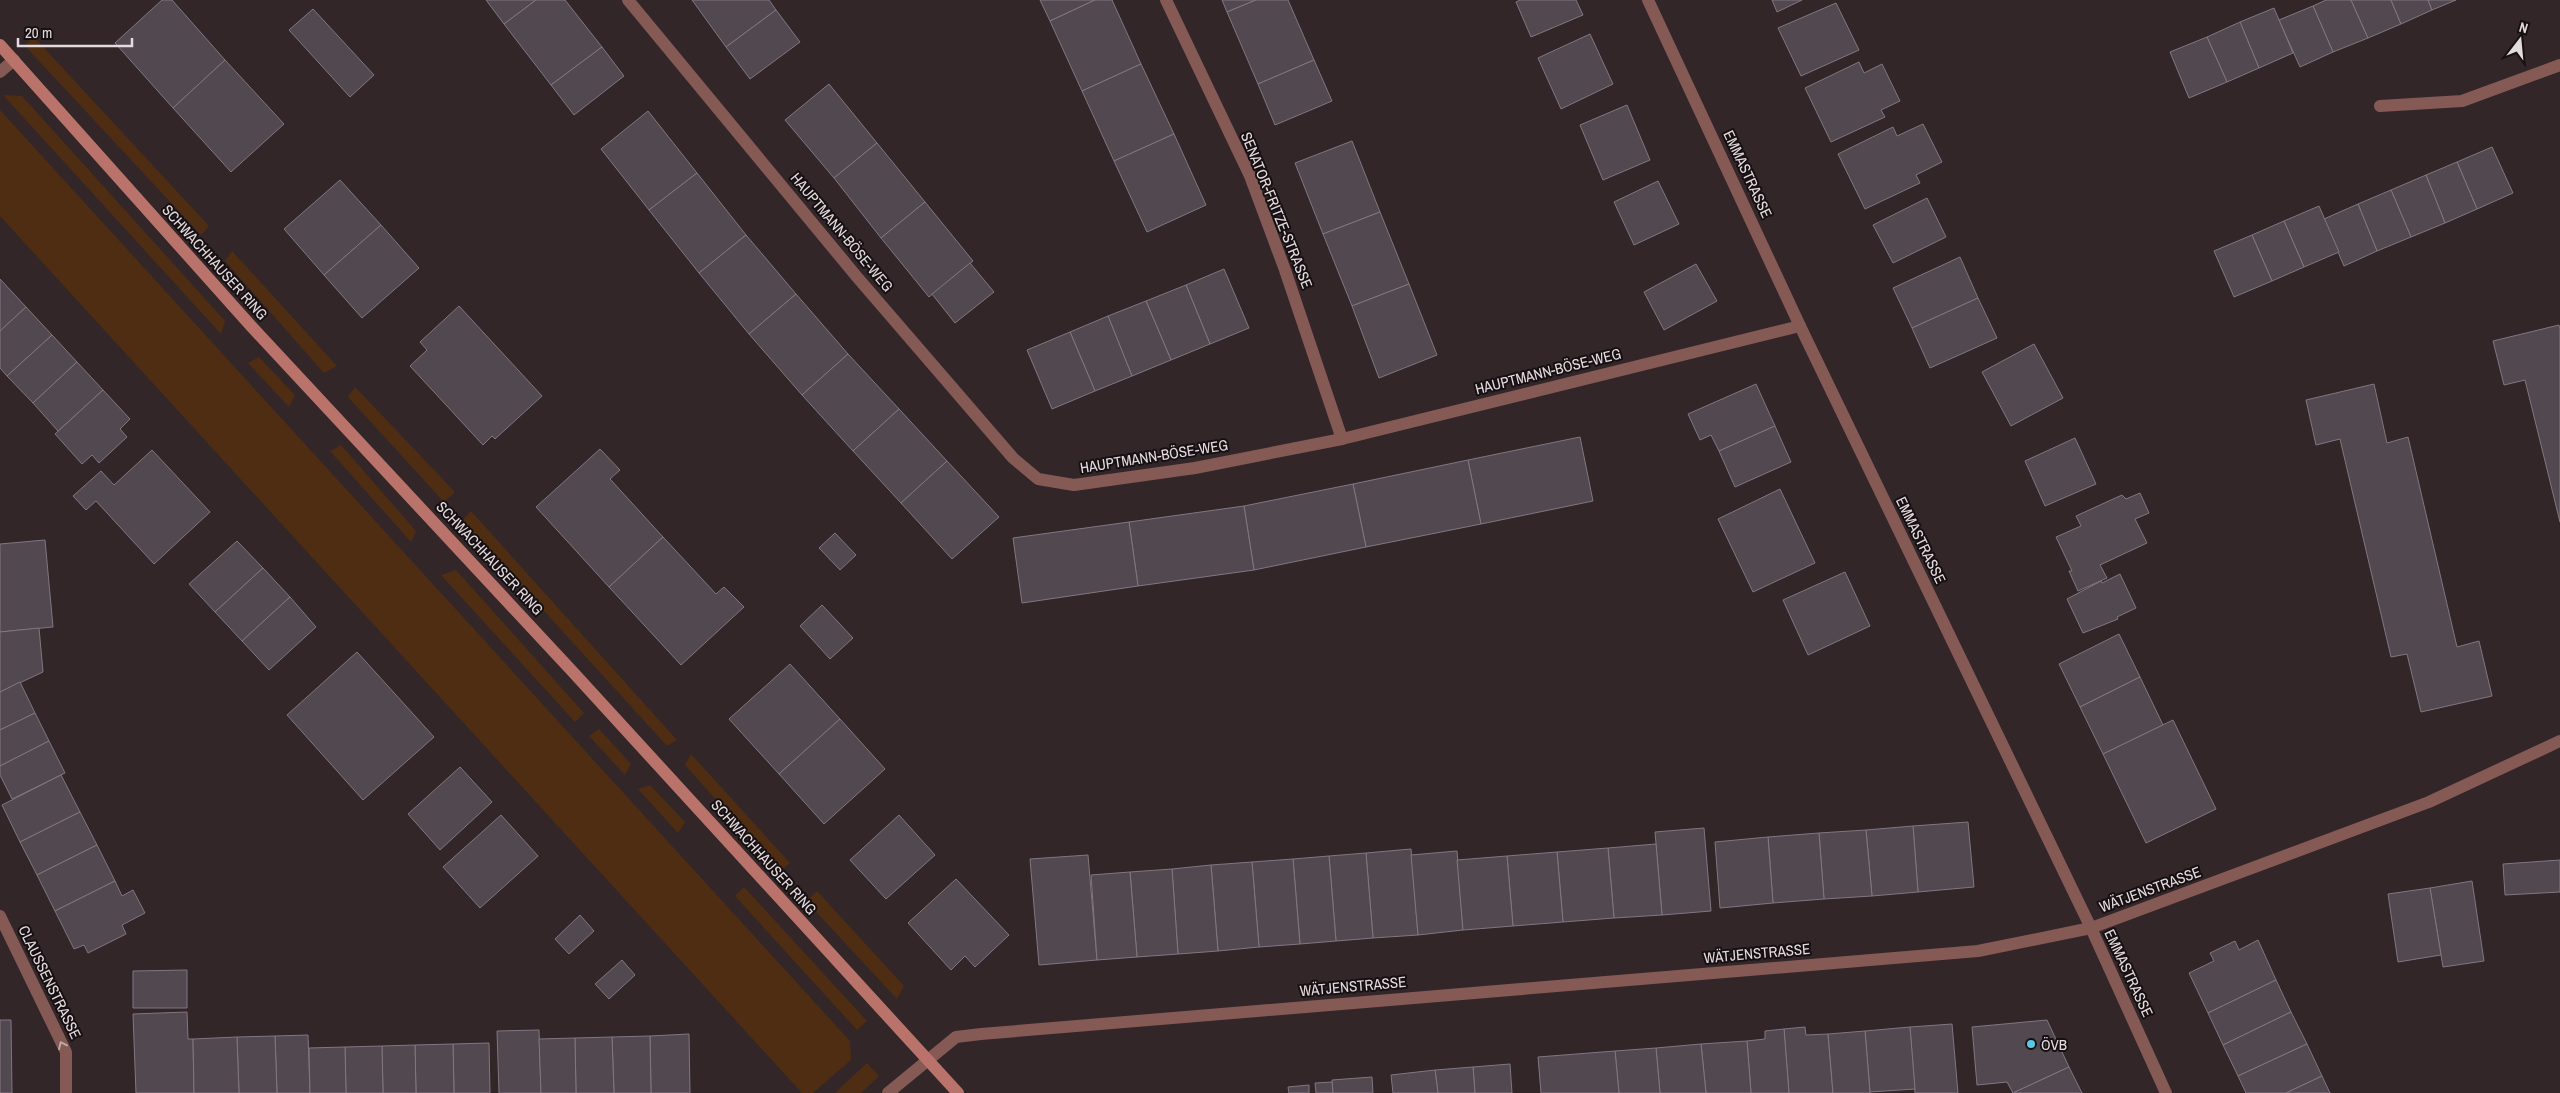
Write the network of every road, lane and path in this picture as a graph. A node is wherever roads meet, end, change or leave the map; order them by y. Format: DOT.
graph roads {
  1 [pos="628,0"];
  2 [pos="1166,0"];
  3 [pos="1648,0"];
  4 [pos="0,45"];
  5 [pos="14,60"];
  6 [pos="2560,65"];
  7 [pos="0,72"];
  8 [pos="2380,106"];
  9 [pos="1800,326"];
  10 [pos="1342,438"];
  11 [pos="2560,741"];
  12 [pos="0,916"];
  13 [pos="2091,928"];
  14 [pos="927,1059"];
  15 [pos="66,1093"];
  16 [pos="888,1093"];
  17 [pos="958,1093"];
  18 [pos="2166,1093"];
  1 -- 10 [label="street, HAUPTMANN-BÖSE-WEG"];
  2 -- 10 [label="street, SENATOR-FRITZE-STRASSE"];
  3 -- 9 [label="street, EMMASTRASSE"];
  4 -- 5 [label="main road, SCHWACHHAUSER RING"];
  5 -- 7 [label="street"];
  5 -- 14 [label="main road, SCHWACHHAUSER RING"];
  6 -- 8 [label="street"];
  9 -- 10 [label="street, HAUPTMANN-BÖSE-WEG"];
  9 -- 13 [label="street, EMMASTRASSE"];
  11 -- 13 [label="street, WÄTJENSTRASSE"];
  15 -- 12 [label="street, CLAUSSENSTRASSE, one-way"];
  13 -- 14 [label="street, WÄTJENSTRASSE"];
  13 -- 18 [label="street, EMMASTRASSE"];
  14 -- 16 [label="street, WÄTJENSTRASSE"];
  14 -- 17 [label="main road, SCHWACHHAUSER RING"];
}
